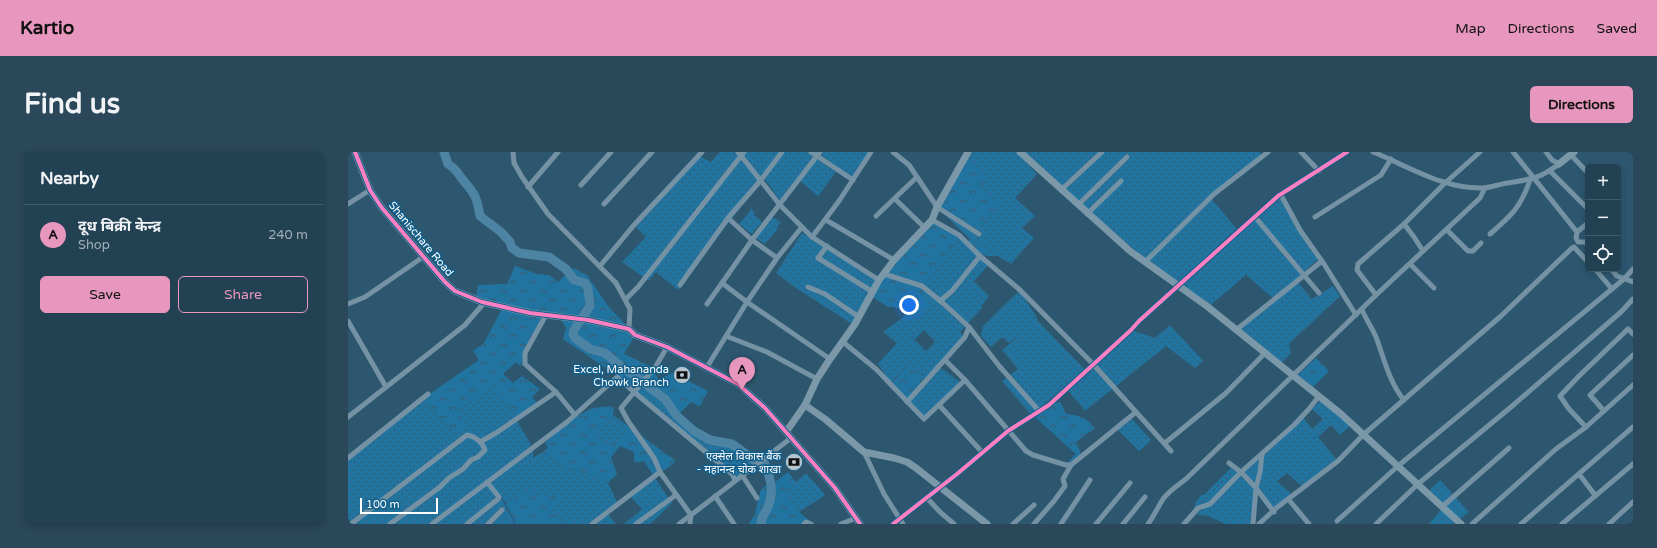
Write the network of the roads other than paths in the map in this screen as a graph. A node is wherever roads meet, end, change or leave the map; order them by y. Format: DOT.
graph roads {
  1 [pos="354,152"];
  2 [pos="513,152"];
  3 [pos="558,152"];
  4 [pos="611,152"];
  5 [pos="652,152"];
  6 [pos="702,152"];
  7 [pos="782,152"];
  8 [pos="811,152"];
  9 [pos="871,152"];
  10 [pos="893,152"];
  11 [pos="1020,152"];
  12 [pos="1102,152"];
  13 [pos="1259,152"];
  14 [pos="1301,152"];
  15 [pos="1347,152"];
  16 [pos="1373,152"];
  17 [pos="1480,152"];
  18 [pos="1513,152"];
  19 [pos="1546,152"];
  20 [pos="741,153"];
  21 [pos="965,153"];
  22 [pos="1573,153"];
  23 [pos="818,154"];
  24 [pos="1266,154"];
  25 [pos="1127,157"];
  26 [pos="1391,159"];
  27 [pos="1559,164"];
  28 [pos="1585,169"];
  29 [pos="1319,171"];
  30 [pos="1550,171"];
  31 [pos="917,177"];
  32 [pos="761,180"];
  33 [pos="853,180"];
  34 [pos="1532,180"];
  35 [pos="1121,181"];
  36 [pos="1445,182"];
  37 [pos="581,185"];
  38 [pos="528,186"];
  39 [pos="1485,188"];
  40 [pos="370,190"];
  41 [pos="1061,190"];
  42 [pos="1281,195"];
  43 [pos="895,199"];
  44 [pos="348,204"];
  45 [pos="604,204"];
  46 [pos="1078,205"];
  47 [pos="780,206"];
  48 [pos="1585,206"];
  49 [pos="937,207"];
  50 [pos="1087,214"];
  51 [pos="876,216"];
  52 [pos="1255,217"];
  53 [pos="1315,217"];
  54 [pos="728,218"];
  55 [pos="826,220"];
  56 [pos="932,220"];
  57 [pos="1404,224"];
  58 [pos="1585,225"];
  59 [pos="802,226"];
  60 [pos="925,228"];
  61 [pos="1447,230"];
  62 [pos="1577,232"];
  63 [pos="979,234"];
  64 [pos="1490,234"];
  65 [pos="812,237"];
  66 [pos="752,240"];
  67 [pos="1585,242"];
  68 [pos="1481,243"];
  69 [pos="826,246"];
  70 [pos="1424,251"];
  71 [pos="980,256"];
  72 [pos="423,257"];
  73 [pos="776,258"];
  74 [pos="1585,259"];
  75 [pos="894,260"];
  76 [pos="1322,261"];
  77 [pos="1145,262"];
  78 [pos="1410,264"];
  79 [pos="600,266"];
  80 [pos="1633,269"];
  81 [pos="1598,272"];
  82 [pos="1614,272"];
  83 [pos="884,274"];
  84 [pos="1304,275"];
  85 [pos="1624,278"];
  86 [pos="879,280"];
  87 [pos="1633,282"];
  88 [pos="722,283"];
  89 [pos="680,285"];
  90 [pos="1177,286"];
  91 [pos="808,287"];
  92 [pos="1434,288"];
  93 [pos="1612,289"];
  94 [pos="873,292"];
  95 [pos="1319,293"];
  96 [pos="1376,295"];
  97 [pos="626,299"];
  98 [pos="1633,299"];
  99 [pos="940,301"];
  100 [pos="747,302"];
  101 [pos="484,303"];
  102 [pos="348,304"];
  103 [pos="708,304"];
  104 [pos="1362,310"];
  105 [pos="546,315"];
  106 [pos="1356,315"];
  107 [pos="859,317"];
  108 [pos="348,321"];
  109 [pos="969,327"];
  110 [pos="629,329"];
  111 [pos="1236,330"];
  112 [pos="1633,334"];
  113 [pos="726,336"];
  114 [pos="843,342"];
  115 [pos="667,347"];
  116 [pos="1266,353"];
  117 [pos="1633,355"];
  118 [pos="830,359"];
  119 [pos="945,360"];
  120 [pos="1093,364"];
  121 [pos="707,367"];
  122 [pos="1294,376"];
  123 [pos="817,379"];
  124 [pos="965,380"];
  125 [pos="1633,385"];
  126 [pos="386,387"];
  127 [pos="556,392"];
  128 [pos="634,392"];
  129 [pos="428,394"];
  130 [pos="1319,396"];
  131 [pos="1404,400"];
  132 [pos="907,402"];
  133 [pos="805,405"];
  134 [pos="939,405"];
  135 [pos="1039,411"];
  136 [pos="1604,411"];
  137 [pos="1136,412"];
  138 [pos="575,415"];
  139 [pos="348,416"];
  140 [pos="1586,427"];
  141 [pos="1633,427"];
  142 [pos="1008,431"];
  143 [pos="788,435"];
  144 [pos="1364,435"];
  145 [pos="480,442"];
  146 [pos="1165,443"];
  147 [pos="1509,448"];
  148 [pos="1171,451"];
  149 [pos="864,452"];
  150 [pos="982,452"];
  151 [pos="1262,454"];
  152 [pos="348,458"];
  153 [pos="1229,463"];
  154 [pos="1633,464"];
  155 [pos="1071,465"];
  156 [pos="1398,466"];
  157 [pos="660,472"];
  158 [pos="1241,472"];
  159 [pos="1579,474"];
  160 [pos="742,475"];
  161 [pos="735,480"];
  162 [pos="1090,480"];
  163 [pos="487,482"];
  164 [pos="1130,483"];
  165 [pos="1418,484"];
  166 [pos="941,487"];
  167 [pos="1256,488"];
  168 [pos="676,495"];
  169 [pos="715,496"];
  170 [pos="1595,496"];
  171 [pos="1145,497"];
  172 [pos="757,498"];
  173 [pos="927,498"];
  174 [pos="1290,500"];
  175 [pos="1633,502"];
  176 [pos="1034,505"];
  177 [pos="1443,506"];
  178 [pos="502,510"];
  179 [pos="1274,512"];
  180 [pos="692,515"];
  181 [pos="858,521"];
  182 [pos="902,521"];
  183 [pos="732,523"];
  184 [pos="1337,523"];
  185 [pos="1457,523"];
  186 [pos="351,524"];
  187 [pos="390,524"];
  188 [pos="432,524"];
  189 [pos="467,524"];
  190 [pos="488,524"];
  191 [pos="592,524"];
  192 [pos="636,524"];
  193 [pos="679,524"];
  194 [pos="690,524"];
  195 [pos="804,524"];
  196 [pos="812,524"];
  197 [pos="841,524"];
  198 [pos="893,524"];
  199 [pos="954,524"];
  200 [pos="987,524"];
  201 [pos="1013,524"];
  202 [pos="1034,524"];
  203 [pos="1060,524"];
  204 [pos="1096,524"];
  205 [pos="1123,524"];
  206 [pos="1148,524"];
  207 [pos="1184,524"];
  208 [pos="1253,524"];
  209 [pos="1259,524"];
  210 [pos="1309,524"];
  211 [pos="1376,524"];
  212 [pos="1472,524"];
  213 [pos="1521,524"];
  214 [pos="1562,524"];
  215 [pos="1609,524"];
  1 -- 40 [label="street, Shanischare Road"];
  2 -- 38 [label="street"];
  3 -- 38 [label="street"];
  4 -- 37 [label="street"];
  5 -- 45 [label="street"];
  6 -- 79 [label="street"];
  7 -- 32 [label="street"];
  8 -- 23 [label="street"];
  9 -- 33 [label="street"];
  10 -- 31 [label="street"];
  11 -- 41 [label="street"];
  12 -- 41 [label="street"];
  13 -- 24 [label="street"];
  14 -- 29 [label="street"];
  15 -- 29 [label="street"];
  16 -- 26 [label="street"];
  17 -- 36 [label="street"];
  18 -- 34 [label="street"];
  19 -- 27 [label="street"];
  20 -- 32 [label="street"];
  20 -- 97 [label="street"];
  21 -- 49 [label="street"];
  22 -- 27 [label="street"];
  22 -- 28 [label="street"];
  23 -- 33 [label="street"];
  23 -- 47 [label="street"];
  24 -- 77 [label="street"];
  25 -- 46 [label="street"];
  26 -- 36 [label="street"];
  26 -- 53 [label="street"];
  27 -- 30 [label="street"];
  29 -- 42 [label="street"];
  30 -- 34 [label="street"];
  30 -- 48 [label="street"];
  31 -- 43 [label="street"];
  31 -- 49 [label="street"];
  32 -- 47 [label="street"];
  32 -- 54 [label="street"];
  33 -- 55 [label="street"];
  34 -- 39 [label="street"];
  34 -- 62 [label="street"];
  34 -- 64 [label="street"];
  35 -- 50 [label="street"];
  36 -- 39 [label="street"];
  36 -- 57 [label="street"];
  38 -- 79 [label="street"];
  39 -- 61 [label="street"];
  40 -- 44 [label="street"];
  40 -- 72 [label="street, Shanischare Road"];
  41 -- 46 [label="street"];
  42 -- 52 [label="street"];
  42 -- 76 [label="street"];
  43 -- 51 [label="street"];
  43 -- 60 [label="street"];
  46 -- 50 [label="street"];
  47 -- 59 [label="street"];
  47 -- 66 [label="street"];
  49 -- 56 [label="street"];
  49 -- 63 [label="street"];
  50 -- 77 [label="street"];
  52 -- 84 [label="street"];
  52 -- 90 [label="street"];
  54 -- 66 [label="street"];
  54 -- 89 [label="street"];
  55 -- 65 [label="street"];
  55 -- 75 [label="street"];
  56 -- 60 [label="street"];
  56 -- 71 [label="street"];
  57 -- 70 [label="street"];
  57 -- 96 [label="street"];
  58 -- 62 [label="street"];
  59 -- 65 [label="street"];
  59 -- 73 [label="street"];
  60 -- 75 [label="street"];
  61 -- 68 [label="street"];
  61 -- 70 [label="street"];
  62 -- 67 [label="street"];
  65 -- 69 [label="street"];
  66 -- 73 [label="street"];
  66 -- 88 [label="street"];
  69 -- 86 [label="street"];
  69 -- 94 [label="street"];
  70 -- 78 [label="street"];
  71 -- 99 [label="street"];
  71 -- 120 [label="street"];
  72 -- 101 [label="street, Shanischare Road"];
  72 -- 102 [label="street"];
  73 -- 100 [label="street"];
  74 -- 131 [label="street"];
  75 -- 83 [label="street"];
  76 -- 84 [label="street"];
  76 -- 106 [label="street"];
  77 -- 90 [label="street"];
  78 -- 92 [label="street"];
  78 -- 96 [label="street"];
  79 -- 97 [label="street"];
  80 -- 85 [label="street"];
  81 -- 93 [label="street"];
  82 -- 85 [label="street"];
  83 -- 86 [label="street"];
  83 -- 99 [label="street"];
  84 -- 95 [label="street"];
  84 -- 111 [label="street"];
  85 -- 87 [label="street"];
  85 -- 93 [label="street"];
  86 -- 94 [label="street"];
  88 -- 100 [label="street"];
  88 -- 103 [label="street"];
  90 -- 111 [label="street"];
  90 -- 120 [label="street"];
  91 -- 107 [label="street"];
  93 -- 156 [label="street"];
  94 -- 107 [label="street"];
  96 -- 104 [label="street"];
  97 -- 110 [label="street"];
  98 -- 165 [label="street"];
  99 -- 109 [label="street"];
  100 -- 113 [label="street"];
  100 -- 118 [label="street"];
  101 -- 105 [label="street, Shanischare Road"];
  101 -- 126 [label="street"];
  104 -- 106 [label="street"];
  104 -- 131 [label="street"];
  105 -- 110 [label="street, Shanischare Road"];
  105 -- 127 [label="street"];
  106 -- 122 [label="street"];
  107 -- 114 [label="street"];
  108 -- 126 [label="street"];
  109 -- 119 [label="street"];
  109 -- 135 [label="street"];
  110 -- 115 [label="street, Shanischare Road"];
  111 -- 116 [label="street"];
  112 -- 140 [label="street"];
  113 -- 121 [label="street"];
  113 -- 123 [label="street"];
  114 -- 118 [label="street"];
  114 -- 132 [label="street"];
  115 -- 121 [label="street, Shanischare Road"];
  115 -- 128 [label="street"];
  116 -- 122 [label="street"];
  116 -- 146 [label="street"];
  117 -- 136 [label="street"];
  118 -- 123 [label="street"];
  119 -- 124 [label="street"];
  119 -- 132 [label="street"];
  120 -- 135 [label="street"];
  120 -- 137 [label="street"];
  121 -- 143 [label="street, Shanischare Road"];
  122 -- 130 [label="street"];
  122 -- 206 [label="street"];
  123 -- 133 [label="street"];
  124 -- 134 [label="street"];
  124 -- 142 [label="street"];
  125 -- 136 [label="street"];
  126 -- 139 [label="street"];
  127 -- 138 [label="street"];
  127 -- 145 [label="street"];
  128 -- 138 [label="street"];
  128 -- 157 [label="street"];
  128 -- 161 [label="street"];
  129 -- 152 [label="street"];
  130 -- 144 [label="street"];
  130 -- 151 [label="street"];
  131 -- 144 [label="street"];
  132 -- 134 [label="street"];
  133 -- 143 [label="street"];
  133 -- 149 [label="street"];
  134 -- 150 [label="street"];
  135 -- 142 [label="street"];
  136 -- 140 [label="street"];
  137 -- 146 [label="street"];
  137 -- 155 [label="street"];
  138 -- 163 [label="street"];
  140 -- 212 [label="street"];
  141 -- 159 [label="street"];
  142 -- 150 [label="street"];
  142 -- 155 [label="street"];
  143 -- 160 [label="street"];
  143 -- 181 [label="street, Shanischare Road"];
  144 -- 156 [label="street"];
  144 -- 174 [label="street"];
  145 -- 186 [label="street"];
  145 -- 187 [label="street"];
  146 -- 148 [label="street"];
  147 -- 177 [label="street"];
  149 -- 166 [label="street"];
  149 -- 182 [label="street"];
  150 -- 166 [label="street"];
  151 -- 158 [label="street"];
  151 -- 167 [label="street"];
  153 -- 158 [label="street"];
  154 -- 170 [label="street"];
  155 -- 202 [label="street"];
  156 -- 165 [label="street"];
  156 -- 184 [label="street"];
  157 -- 168 [label="street"];
  157 -- 191 [label="street"];
  158 -- 167 [label="street"];
  158 -- 207 [label="street"];
  159 -- 170 [label="street"];
  159 -- 213 [label="street"];
  160 -- 161 [label="street"];
  160 -- 172 [label="street"];
  161 -- 169 [label="street"];
  162 -- 203 [label="street"];
  163 -- 188 [label="street"];
  163 -- 189 [label="street"];
  164 -- 204 [label="street"];
  165 -- 177 [label="street"];
  165 -- 211 [label="street"];
  166 -- 173 [label="street"];
  166 -- 200 [label="street"];
  167 -- 179 [label="street"];
  167 -- 208 [label="street"];
  168 -- 180 [label="street"];
  168 -- 192 [label="street"];
  169 -- 180 [label="street"];
  169 -- 183 [label="street"];
  170 -- 214 [label="street"];
  171 -- 205 [label="street"];
  173 -- 182 [label="street"];
  173 -- 199 [label="street"];
  174 -- 179 [label="street"];
  174 -- 210 [label="street"];
  175 -- 215 [label="street"];
  176 -- 201 [label="street"];
  177 -- 185 [label="street"];
  178 -- 190 [label="street"];
  179 -- 209 [label="street"];
  180 -- 193 [label="street"];
  180 -- 194 [label="street"];
  181 -- 197 [label="street"];
  182 -- 198 [label="street"];
  195 -- 196 [label="street"];
}
